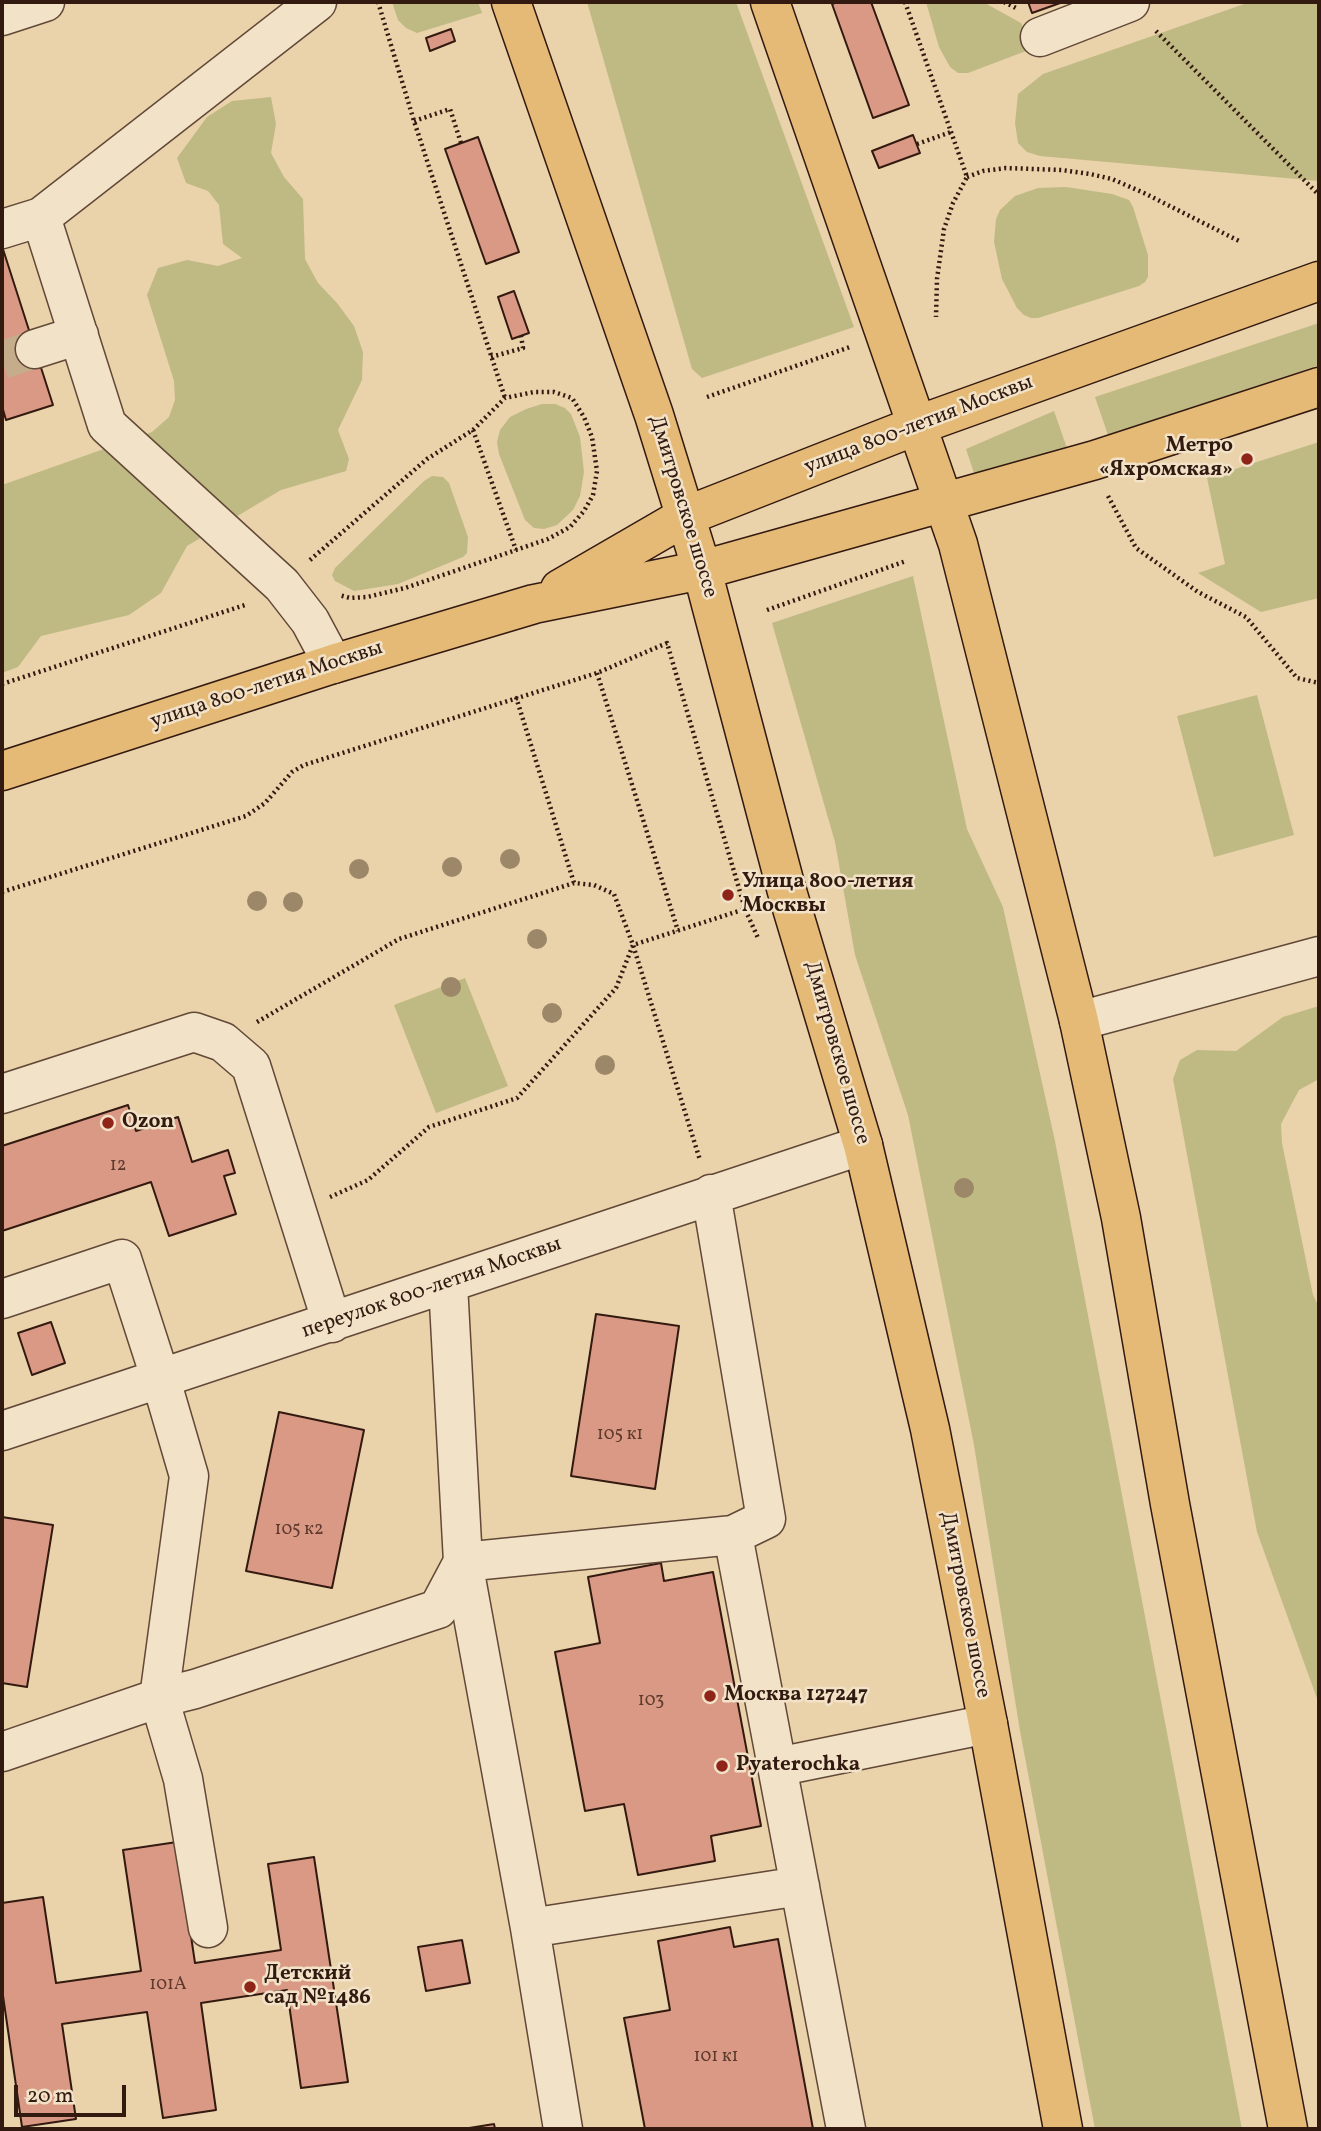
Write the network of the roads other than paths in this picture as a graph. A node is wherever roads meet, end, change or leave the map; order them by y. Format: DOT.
graph roads {
  1 [pos="45,2"];
  2 [pos="317,2"];
  3 [pos="770,2"];
  4 [pos="1129,2"];
  5 [pos="510,7"];
  6 [pos="2,16"];
  7 [pos="1040,37"];
  8 [pos="41,217"];
  9 [pos="2,229"];
  10 [pos="1319,281"];
  11 [pos="79,335"];
  12 [pos="35,349"];
  13 [pos="1319,387"];
  14 [pos="918,425"];
  15 [pos="944,502"];
  16 [pos="686,516"];
  17 [pos="702,570"];
  18 [pos="534,604"];
  19 [pos="333,664"];
  20 [pos="2,771"];
  21 [pos="1319,956"];
  22 [pos="1079,1021"];
  23 [pos="2,1094"];
  24 [pos="863,1145"];
  25 [pos="711,1194"];
  26 [pos="448,1284"];
  27 [pos="2,1299"];
  28 [pos="332,1323"];
  29 [pos="161,1380"];
  30 [pos="2,1431"];
  31 [pos="733,1535"];
  32 [pos="463,1562"];
  33 [pos="159,1698"];
  34 [pos="988,1724"];
  35 [pos="2,1752"];
  36 [pos="777,1767"];
  37 [pos="800,1886"];
  38 [pos="208,1928"];
  39 [pos="530,1928"];
  40 [pos="563,2129"];
  41 [pos="846,2129"];
  42 [pos="1063,2129"];
  43 [pos="1288,2129"];
  1 -- 6 [label="street"];
  2 -- 8 [label="street"];
  3 -- 14 [label="main road"];
  4 -- 7 [label="street"];
  5 -- 16 [label="main road, Дмитровское шоссе"];
  8 -- 9 [label="street"];
  8 -- 11 [label="street"];
  10 -- 14 [label="main road, улица 800-летия Москвы"];
  11 -- 12 [label="street"];
  11 -- 19 [label="street"];
  13 -- 15 [label="main road, улица 800-летия Москвы"];
  14 -- 15 [label="main road"];
  14 -- 16 [label="main road, улица 800-летия Москвы"];
  15 -- 17 [label="main road, улица 800-летия Москвы"];
  15 -- 22 [label="main road"];
  16 -- 17 [label="main road, Дмитровское шоссе"];
  16 -- 18 [label="main road, улица 800-летия Москвы"];
  17 -- 18 [label="main road, улица 800-летия Москвы"];
  17 -- 24 [label="main road, Дмитровское шоссе"];
  18 -- 19 [label="main road, улица 800-летия Москвы"];
  19 -- 20 [label="main road, улица 800-летия Москвы"];
  21 -- 22 [label="street"];
  22 -- 43 [label="main road"];
  23 -- 28 [label="street"];
  24 -- 25 [label="street, переулок 800-летия Москвы"];
  24 -- 34 [label="main road, Дмитровское шоссе"];
  25 -- 26 [label="street, переулок 800-летия Москвы"];
  25 -- 31 [label="street"];
  26 -- 28 [label="street, переулок 800-летия Москвы"];
  26 -- 32 [label="street"];
  27 -- 29 [label="street"];
  28 -- 29 [label="street, переулок 800-летия Москвы"];
  29 -- 30 [label="street, переулок 800-летия Москвы"];
  29 -- 33 [label="street"];
  31 -- 32 [label="street"];
  31 -- 36 [label="street"];
  32 -- 33 [label="street"];
  32 -- 39 [label="street"];
  33 -- 35 [label="street"];
  33 -- 38 [label="street"];
  34 -- 36 [label="street"];
  34 -- 42 [label="main road, Дмитровское шоссе"];
  36 -- 37 [label="street"];
  37 -- 39 [label="street"];
  37 -- 41 [label="street"];
  39 -- 40 [label="street"];
}
